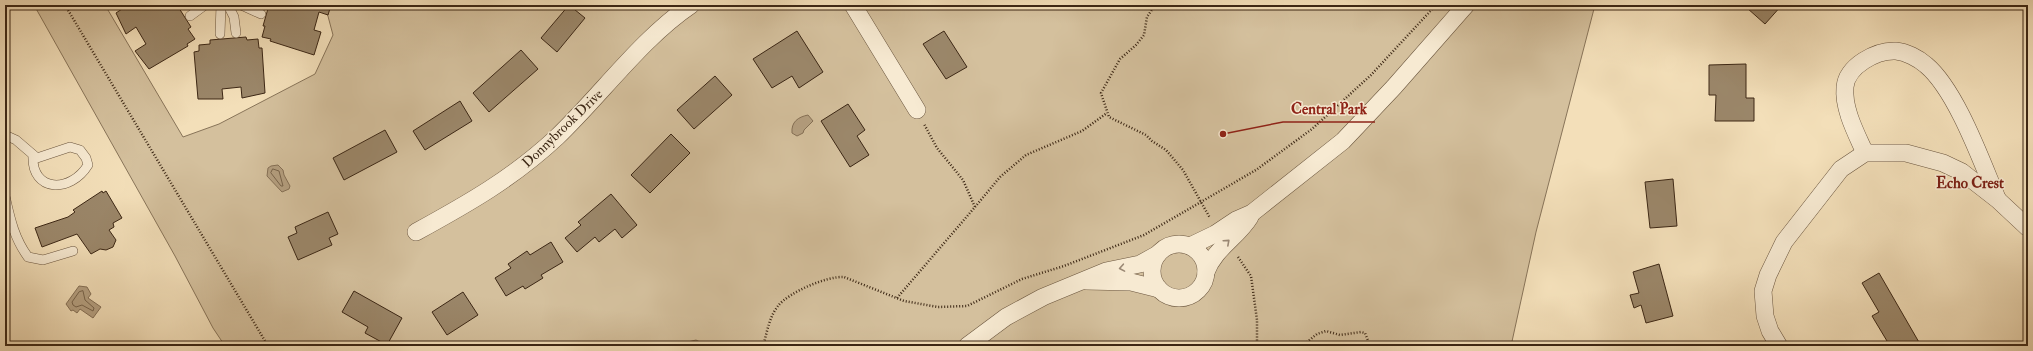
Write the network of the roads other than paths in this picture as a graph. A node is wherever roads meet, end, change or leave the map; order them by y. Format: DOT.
graph roads {
  1 [pos="206,5"];
  2 [pos="221,5"];
  3 [pos="228,5"];
  4 [pos="241,5"];
  5 [pos="691,5"];
  6 [pos="853,5"];
  7 [pos="1466,5"];
  8 [pos="261,14"];
  9 [pos="190,16"];
  10 [pos="236,33"];
  11 [pos="220,34"];
  12 [pos="917,110"];
  13 [pos="5,135"];
  14 [pos="1865,153"];
  15 [pos="34,159"];
  16 [pos="5,196"];
  17 [pos="1998,200"];
  18 [pos="1252,213"];
  19 [pos="2028,228"];
  20 [pos="416,232"];
  21 [pos="1190,246"];
  22 [pos="73,251"];
  23 [pos="1158,254"];
  24 [pos="1206,272"];
  25 [pos="1084,281"];
  26 [pos="1158,289"];
  27 [pos="967,346"];
  28 [pos="1779,346"];
  1 -- 9 [label="lane"];
  2 -- 11 [label="lane"];
  3 -- 10 [label="lane"];
  4 -- 8 [label="lane"];
  5 -- 20 [label="street, Donnybrook Drive"];
  6 -- 12 [label="street"];
  7 -- 18 [label="street"];
  13 -- 15 [label="lane"];
  14 -- 17 [label="street"];
  14 -- 17 [label="street"];
  14 -- 28 [label="street"];
  15 -- 15 [label="lane"];
  16 -- 22 [label="lane"];
  17 -- 19 [label="street"];
  18 -- 21 [label="street"];
  24 -- 18 [label="street, one-way"];
  21 -- 23 [label="street"];
  21 -- 24 [label="street"];
  23 -- 25 [label="street, one-way"];
  23 -- 26 [label="street"];
  24 -- 26 [label="street"];
  25 -- 26 [label="street"];
  25 -- 27 [label="street"];
}
